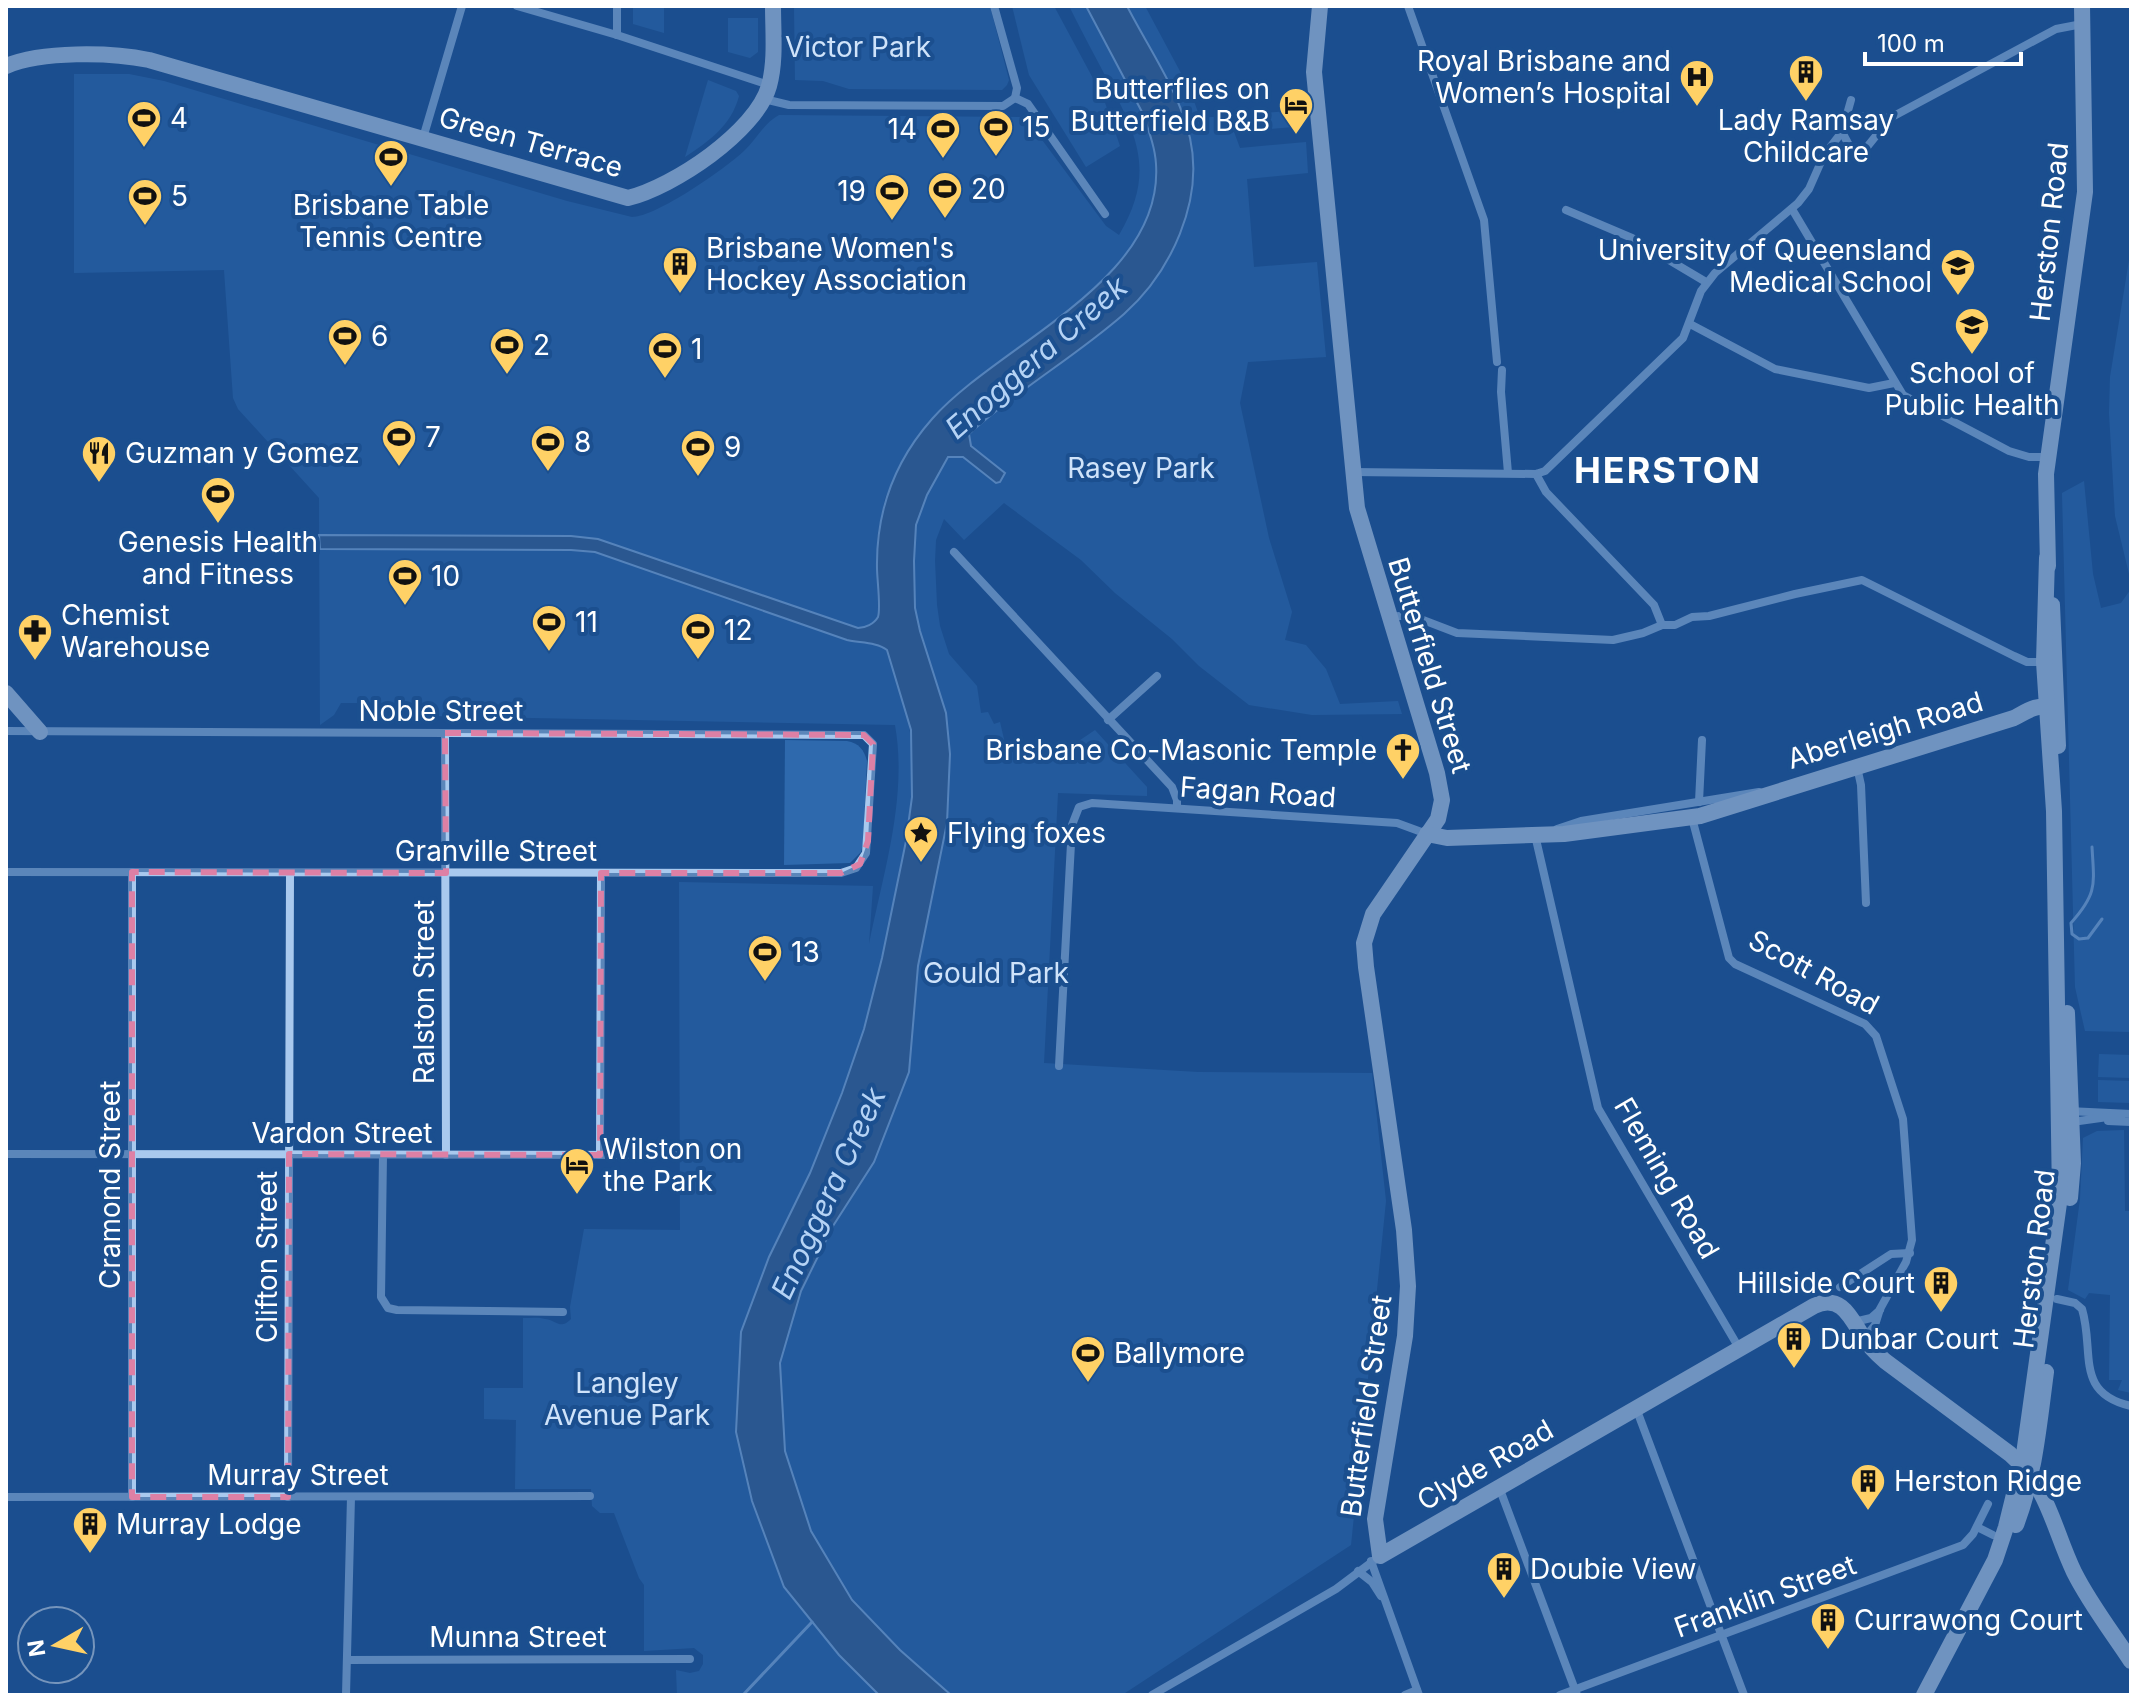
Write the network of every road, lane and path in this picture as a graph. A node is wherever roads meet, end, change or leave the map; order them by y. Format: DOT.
graph roads {
  1 [pos="462,6"];
  2 [pos="517,6"];
  3 [pos="617,6"];
  4 [pos="773,6"];
  5 [pos="994,6"];
  6 [pos="1320,6"];
  7 [pos="1408,6"];
  8 [pos="2082,6"];
  9 [pos="2082,24"];
  10 [pos="617,35"];
  11 [pos="6,66"];
  12 [pos="767,92"];
  13 [pos="1015,98"];
  14 [pos="1892,117"];
  15 [pos="1868,118"];
  16 [pos="1846,121"];
  17 [pos="1842,132"];
  18 [pos="1876,134"];
  19 [pos="423,138"];
  20 [pos="1850,147"];
  21 [pos="1824,155"];
  22 [pos="1792,209"];
  23 [pos="1566,210"];
  24 [pos="1105,214"];
  25 [pos="1706,282"];
  26 [pos="1690,324"];
  27 [pos="1894,383"];
  28 [pos="2048,457"];
  29 [pos="1352,472"];
  30 [pos="1508,473"];
  31 [pos="1536,474"];
  32 [pos="954,552"];
  33 [pos="2047,558"];
  34 [pos="1389,617"];
  35 [pos="1662,625"];
  36 [pos="2044,662"];
  37 [pos="1157,676"];
  38 [pos="6,693"];
  39 [pos="2050,711"];
  40 [pos="1108,720"];
  41 [pos="6,731"];
  42 [pos="40,732"];
  43 [pos="445,733"];
  44 [pos="1702,740"];
  45 [pos="873,744"];
  46 [pos="1857,766"];
  47 [pos="1772,792"];
  48 [pos="1699,802"];
  49 [pos="1177,808"];
  50 [pos="1692,818"];
  51 [pos="1427,834"];
  52 [pos="1538,835"];
  53 [pos="6,872"];
  54 [pos="132,872"];
  55 [pos="290,873"];
  56 [pos="446,873"];
  57 [pos="601,873"];
  58 [pos="1866,903"];
  59 [pos="1059,1066"];
  60 [pos="2131,1114"];
  61 [pos="2066,1117"];
  62 [pos="2099,1120"];
  63 [pos="2131,1122"];
  64 [pos="6,1154"];
  65 [pos="132,1154"];
  66 [pos="289,1154"];
  67 [pos="383,1155"];
  68 [pos="446,1155"];
  69 [pos="600,1155"];
  70 [pos="678,1155"];
  71 [pos="1910,1253"];
  72 [pos="1840,1287"];
  73 [pos="2057,1299"];
  74 [pos="1880,1309"];
  75 [pos="563,1312"];
  76 [pos="1852,1318"];
  77 [pos="1864,1338"];
  78 [pos="1739,1348"];
  79 [pos="2038,1358"];
  80 [pos="2131,1406"];
  81 [pos="1636,1408"];
  82 [pos="2027,1471"];
  83 [pos="1499,1487"];
  84 [pos="590,1496"];
  85 [pos="6,1497"];
  86 [pos="132,1497"];
  87 [pos="288,1497"];
  88 [pos="351,1497"];
  89 [pos="1988,1504"];
  90 [pos="1977,1527"];
  91 [pos="1993,1535"];
  92 [pos="1375,1559"];
  93 [pos="1358,1571"];
  94 [pos="1386,1603"];
  95 [pos="1721,1636"];
  96 [pos="690,1659"];
  97 [pos="347,1660"];
  98 [pos="2131,1661"];
  99 [pos="1576,1692"];
  100 [pos="1418,1693"];
  101 [pos="346,1695"];
  102 [pos="1152,1695"];
  103 [pos="1405,1695"];
  104 [pos="1560,1695"];
  105 [pos="1744,1695"];
  106 [pos="1924,1695"];
  1 -- 19 [label="street"];
  2 -- 10 [label="street"];
  3 -- 10 [label="street"];
  4 -- 12 [label="street"];
  5 -- 13 [label="street"];
  6 -- 29 [label="street, Butterfield Street"];
  7 -- 30 [label="street"];
  8 -- 9 [label="street, Herston Road"];
  9 -- 14 [label="street"];
  9 -- 28 [label="street, Herston Road"];
  10 -- 12 [label="street"];
  11 -- 19 [label="street, Green Terrace"];
  12 -- 13 [label="street"];
  12 -- 19 [label="street, Green Terrace"];
  13 -- 24 [label="street"];
  14 -- 15 [label="street"];
  14 -- 18 [label="street"];
  15 -- 16 [label="street"];
  15 -- 16 [label="street"];
  15 -- 18 [label="street"];
  16 -- 17 [label="street"];
  17 -- 20 [label="street"];
  17 -- 21 [label="street"];
  18 -- 20 [label="street"];
  20 -- 21 [label="street"];
  21 -- 22 [label="street"];
  22 -- 25 [label="street"];
  22 -- 27 [label="street"];
  23 -- 25 [label="street"];
  25 -- 26 [label="street"];
  26 -- 27 [label="street"];
  26 -- 31 [label="street"];
  27 -- 28 [label="street"];
  28 -- 33 [label="street, Herston Road"];
  29 -- 30 [label="street"];
  29 -- 34 [label="street, Butterfield Street"];
  30 -- 31 [label="street"];
  31 -- 35 [label="street"];
  32 -- 40 [label="street"];
  33 -- 36 [label="street, Herston Road"];
  33 -- 39 [label="street, Herston Road"];
  34 -- 35 [label="street"];
  34 -- 51 [label="street, Butterfield Street"];
  35 -- 36 [label="street"];
  36 -- 39 [label="street, Herston Road"];
  37 -- 40 [label="street"];
  38 -- 42 [label="street"];
  39 -- 46 [label="street, Aberleigh Road"];
  39 -- 61 [label="street, Herston Road"];
  40 -- 49 [label="street"];
  41 -- 42 [label="street, Noble Street"];
  42 -- 43 [label="street, Noble Street"];
  43 -- 45 [label="street, Noble Street"];
  43 -- 56 [label="street, Ralston Street"];
  44 -- 48 [label="street"];
  45 -- 57 [label="street, Granville Street"];
  46 -- 47 [label="street, Aberleigh Road"];
  46 -- 58 [label="street"];
  47 -- 48 [label="street, Aberleigh Road"];
  47 -- 50 [label="street, Aberleigh Road"];
  48 -- 52 [label="street, Aberleigh Road"];
  49 -- 51 [label="street, Fagan Road"];
  49 -- 59 [label="street, Fagan Road"];
  50 -- 52 [label="street, Aberleigh Road"];
  50 -- 71 [label="street, Scott Road"];
  51 -- 52 [label="street, Aberleigh Road"];
  51 -- 92 [label="street, Butterfield Street"];
  52 -- 78 [label="street, Fleming Road"];
  53 -- 54 [label="street, Granville Street"];
  54 -- 55 [label="street, Granville Street"];
  54 -- 65 [label="street, Cramond Street"];
  55 -- 56 [label="street, Granville Street"];
  55 -- 66 [label="street, Clifton Street"];
  56 -- 57 [label="street, Granville Street"];
  56 -- 68 [label="street, Ralston Street"];
  57 -- 69 [label="street"];
  60 -- 61 [label="street"];
  60 -- 62 [label="street"];
  61 -- 62 [label="street"];
  61 -- 73 [label="street, Herston Road"];
  61 -- 79 [label="street, Herston Road"];
  62 -- 63 [label="street"];
  64 -- 65 [label="street, Vardon Street"];
  65 -- 66 [label="street, Vardon Street"];
  65 -- 86 [label="street, Cramond Street"];
  66 -- 67 [label="street, Vardon Street"];
  66 -- 87 [label="street, Clifton Street"];
  67 -- 68 [label="street, Vardon Street"];
  67 -- 75 [label="street"];
  68 -- 69 [label="street, Vardon Street"];
  69 -- 70 [label="street, Vardon Street"];
  71 -- 72 [label="street"];
  71 -- 74 [label="street, Scott Road"];
  73 -- 79 [label="street"];
  73 -- 80 [label="street"];
  73 -- 82 [label="street, Herston Road"];
  74 -- 76 [label="street"];
  74 -- 77 [label="street, Scott Road"];
  76 -- 77 [label="street"];
  76 -- 78 [label="street, Clyde Road"];
  77 -- 82 [label="street"];
  78 -- 81 [label="street, Clyde Road"];
  79 -- 82 [label="street, Herston Road"];
  81 -- 83 [label="street, Clyde Road"];
  81 -- 95 [label="street"];
  82 -- 98 [label="street"];
  82 -- 106 [label="street, Herston Road"];
  83 -- 92 [label="street, Clyde Road"];
  83 -- 99 [label="street"];
  84 -- 88 [label="street, Murray Street"];
  85 -- 86 [label="street, Murray Street"];
  86 -- 87 [label="street, Murray Street"];
  87 -- 88 [label="street, Murray Street"];
  88 -- 97 [label="street"];
  89 -- 90 [label="street, Franklin Street"];
  90 -- 91 [label="street"];
  90 -- 95 [label="street, Franklin Street"];
  92 -- 93 [label="street, Clyde Road"];
  92 -- 94 [label="street"];
  93 -- 94 [label="street"];
  93 -- 102 [label="street, Clyde Road"];
  94 -- 100 [label="street"];
  95 -- 99 [label="street, Franklin Street"];
  95 -- 105 [label="street"];
  96 -- 97 [label="street, Munna Street"];
  97 -- 101 [label="street"];
  99 -- 104 [label="street, Franklin Street"];
  100 -- 103 [label="street"];
}
